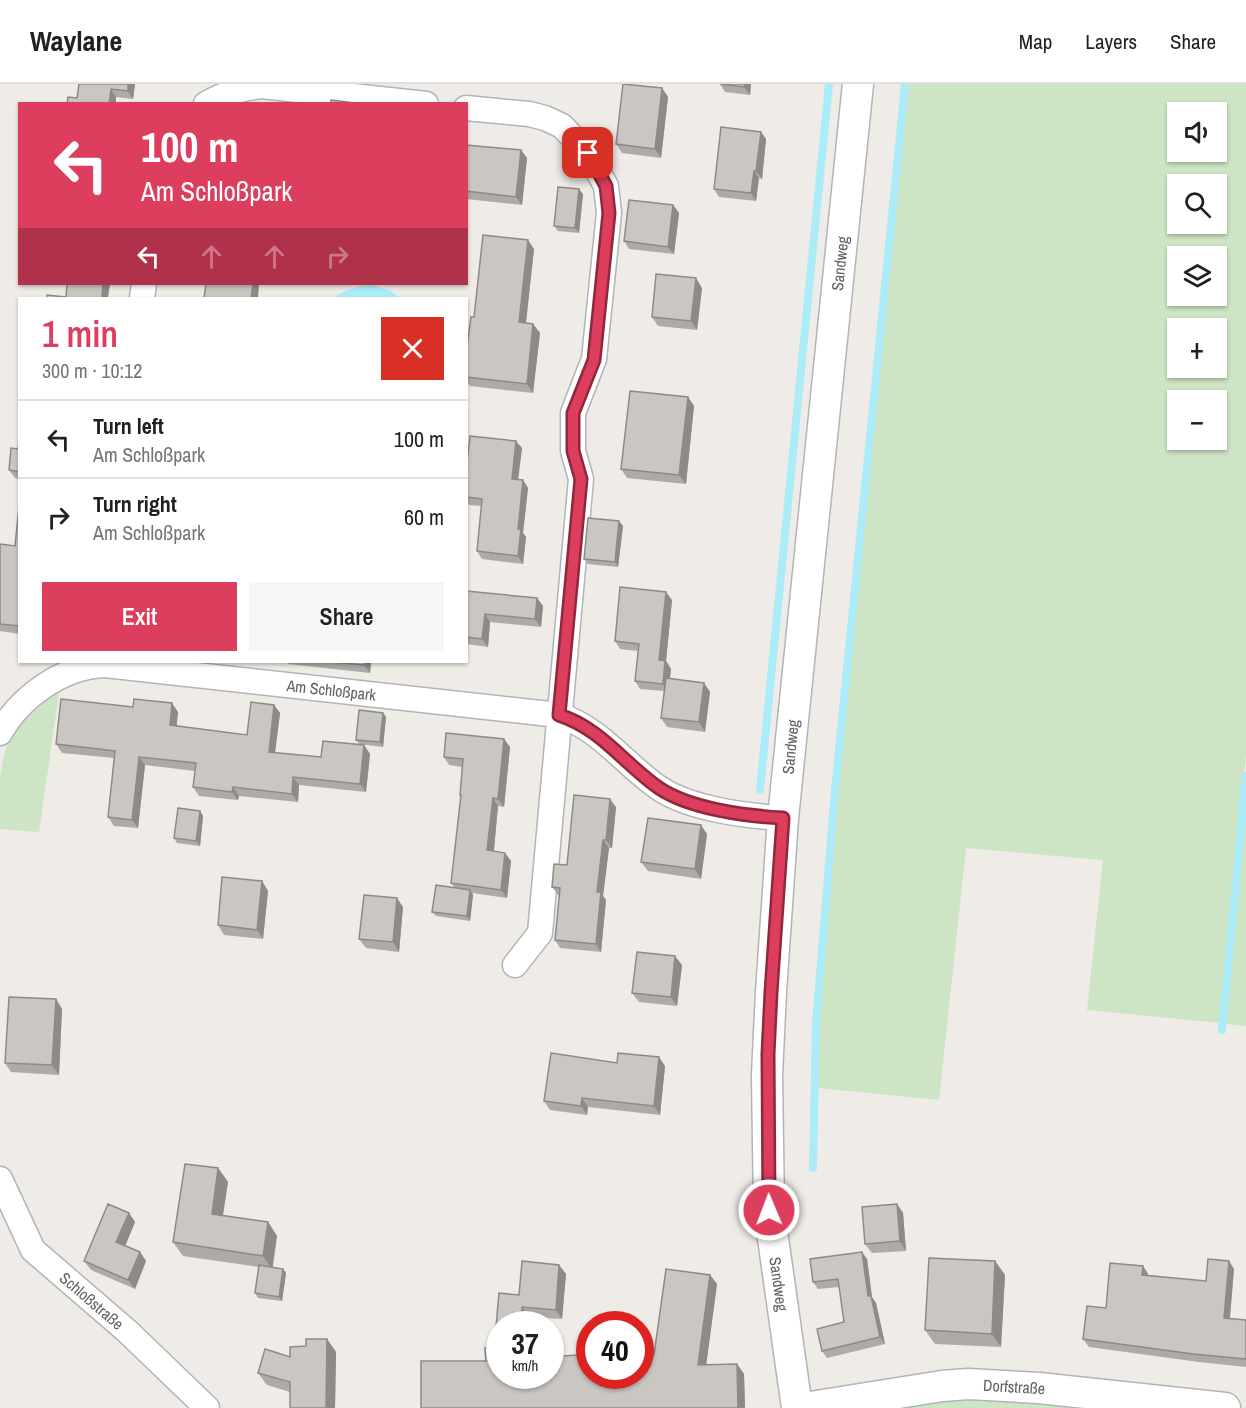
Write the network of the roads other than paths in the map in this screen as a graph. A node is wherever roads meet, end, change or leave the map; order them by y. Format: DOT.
graph roads {
  1 [pos="858,84"];
  2 [pos="209,102"];
  3 [pos="408,102"];
  4 [pos="468,108"];
  5 [pos="105,663"];
  6 [pos="559,715"];
  7 [pos="0,733"];
  8 [pos="783,818"];
  9 [pos="515,965"];
  10 [pos="0,1179"];
  11 [pos="207,1408"];
  12 [pos="797,1408"];
  13 [pos="804,1408"];
  14 [pos="1224,1408"];
  1 -- 8 [label="street, Sandweg"];
  2 -- 3 [label="street"];
  4 -- 6 [label="street"];
  5 -- 6 [label="street, Am Schloßpark"];
  5 -- 7 [label="street, Am Schloßpark"];
  6 -- 8 [label="street, Am Schloßpark"];
  6 -- 9 [label="street"];
  8 -- 12 [label="street, Sandweg"];
  10 -- 11 [label="street, Schloßstraße"];
  13 -- 14 [label="street, Dorfstraße"];
}
